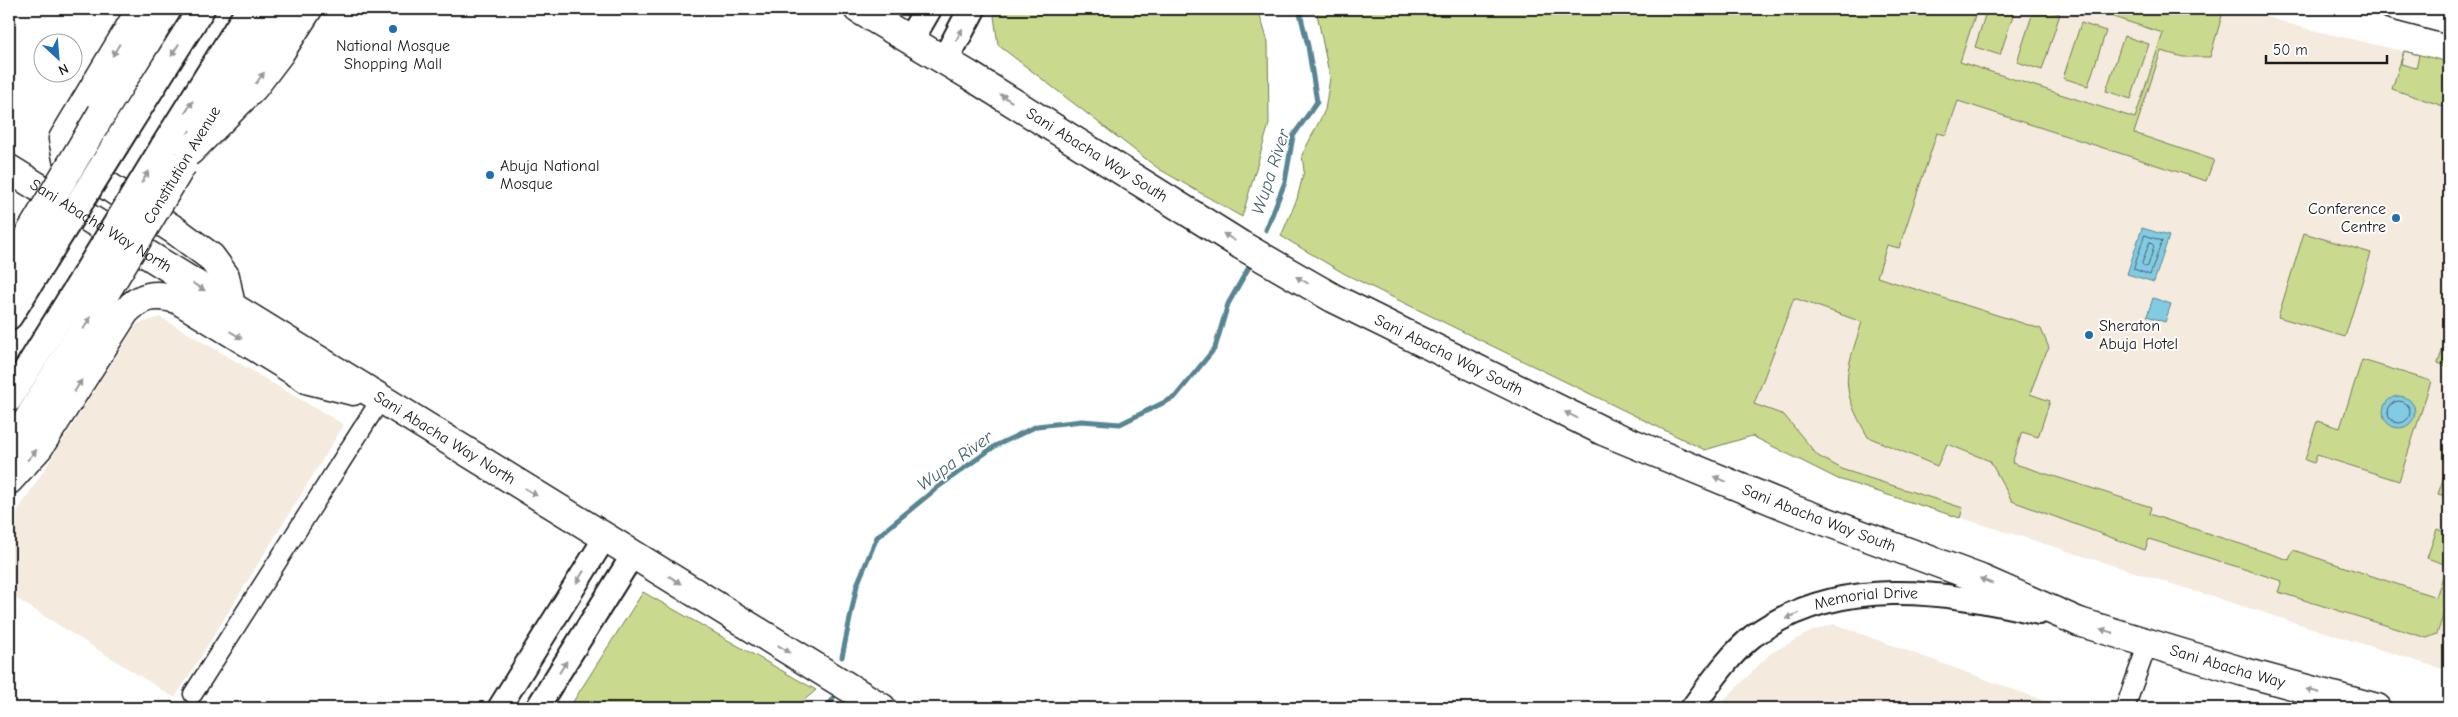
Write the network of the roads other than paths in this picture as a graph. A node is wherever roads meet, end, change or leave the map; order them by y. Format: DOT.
graph roads {
  1 [pos="141,9"];
  2 [pos="167,9"];
  3 [pos="201,9"];
  4 [pos="250,9"];
  5 [pos="280,9"];
  6 [pos="308,9"];
  7 [pos="858,9"];
  8 [pos="928,9"];
  9 [pos="972,9"];
  10 [pos="2388,9"];
  11 [pos="2449,25"];
  12 [pos="910,40"];
  13 [pos="946,60"];
  14 [pos="178,155"];
  15 [pos="9,169"];
  16 [pos="25,259"];
  17 [pos="95,285"];
  18 [pos="231,306"];
  19 [pos="9,316"];
  20 [pos="11,396"];
  21 [pos="381,398"];
  22 [pos="43,419"];
  23 [pos="9,451"];
  24 [pos="9,480"];
  25 [pos="606,536"];
  26 [pos="634,553"];
  27 [pos="2079,622"];
  28 [pos="2148,643"];
  29 [pos="193,694"];
  30 [pos="499,708"];
  31 [pos="537,708"];
  32 [pos="882,708"];
  33 [pos="1692,708"];
  34 [pos="2125,708"];
  35 [pos="2377,708"];
  1 -- 18 [label="main road, one-way"];
  2 -- 16 [label="main road, bridge"];
  3 -- 16 [label="main road, one-way, bridge"];
  14 -- 4 [label="main road, Constitution Avenue, one-way"];
  5 -- 14 [label="main road, Constitution Avenue"];
  14 -- 6 [label="main road, one-way"];
  7 -- 12 [label="main road, Sani Abacha Way South"];
  8 -- 12 [label="main road"];
  13 -- 9 [label="main road, one-way"];
  10 -- 11 [label="street"];
  12 -- 13 [label="main road, Sani Abacha Way South"];
  27 -- 13 [label="main road, Sani Abacha Way South, one-way"];
  17 -- 14 [label="main road, Constitution Avenue, one-way, bridge"];
  15 -- 18 [label="main road, Sani Abacha Way North, one-way"];
  16 -- 19 [label="main road"];
  17 -- 20 [label="main road, Constitution Avenue"];
  22 -- 17 [label="main road, Constitution Avenue, one-way"];
  18 -- 21 [label="main road, Sani Abacha Way North"];
  22 -- 21 [label="main road, one-way"];
  21 -- 25 [label="main road, Sani Abacha Way North, one-way"];
  21 -- 29 [label="street"];
  22 -- 23 [label="main road, Constitution Avenue"];
  24 -- 22 [label="main road, one-way"];
  25 -- 26 [label="main road, Sani Abacha Way North"];
  25 -- 30 [label="street, one-way"];
  31 -- 26 [label="street, one-way"];
  26 -- 32 [label="main road, Sani Abacha Way North, one-way"];
  28 -- 27 [label="main road, Sani Abacha Way, one-way"];
  27 -- 33 [label="street, Memorial Drive, one-way"];
  28 -- 34 [label="street"];
  35 -- 28 [label="main road, Sani Abacha Way, one-way"];
}
